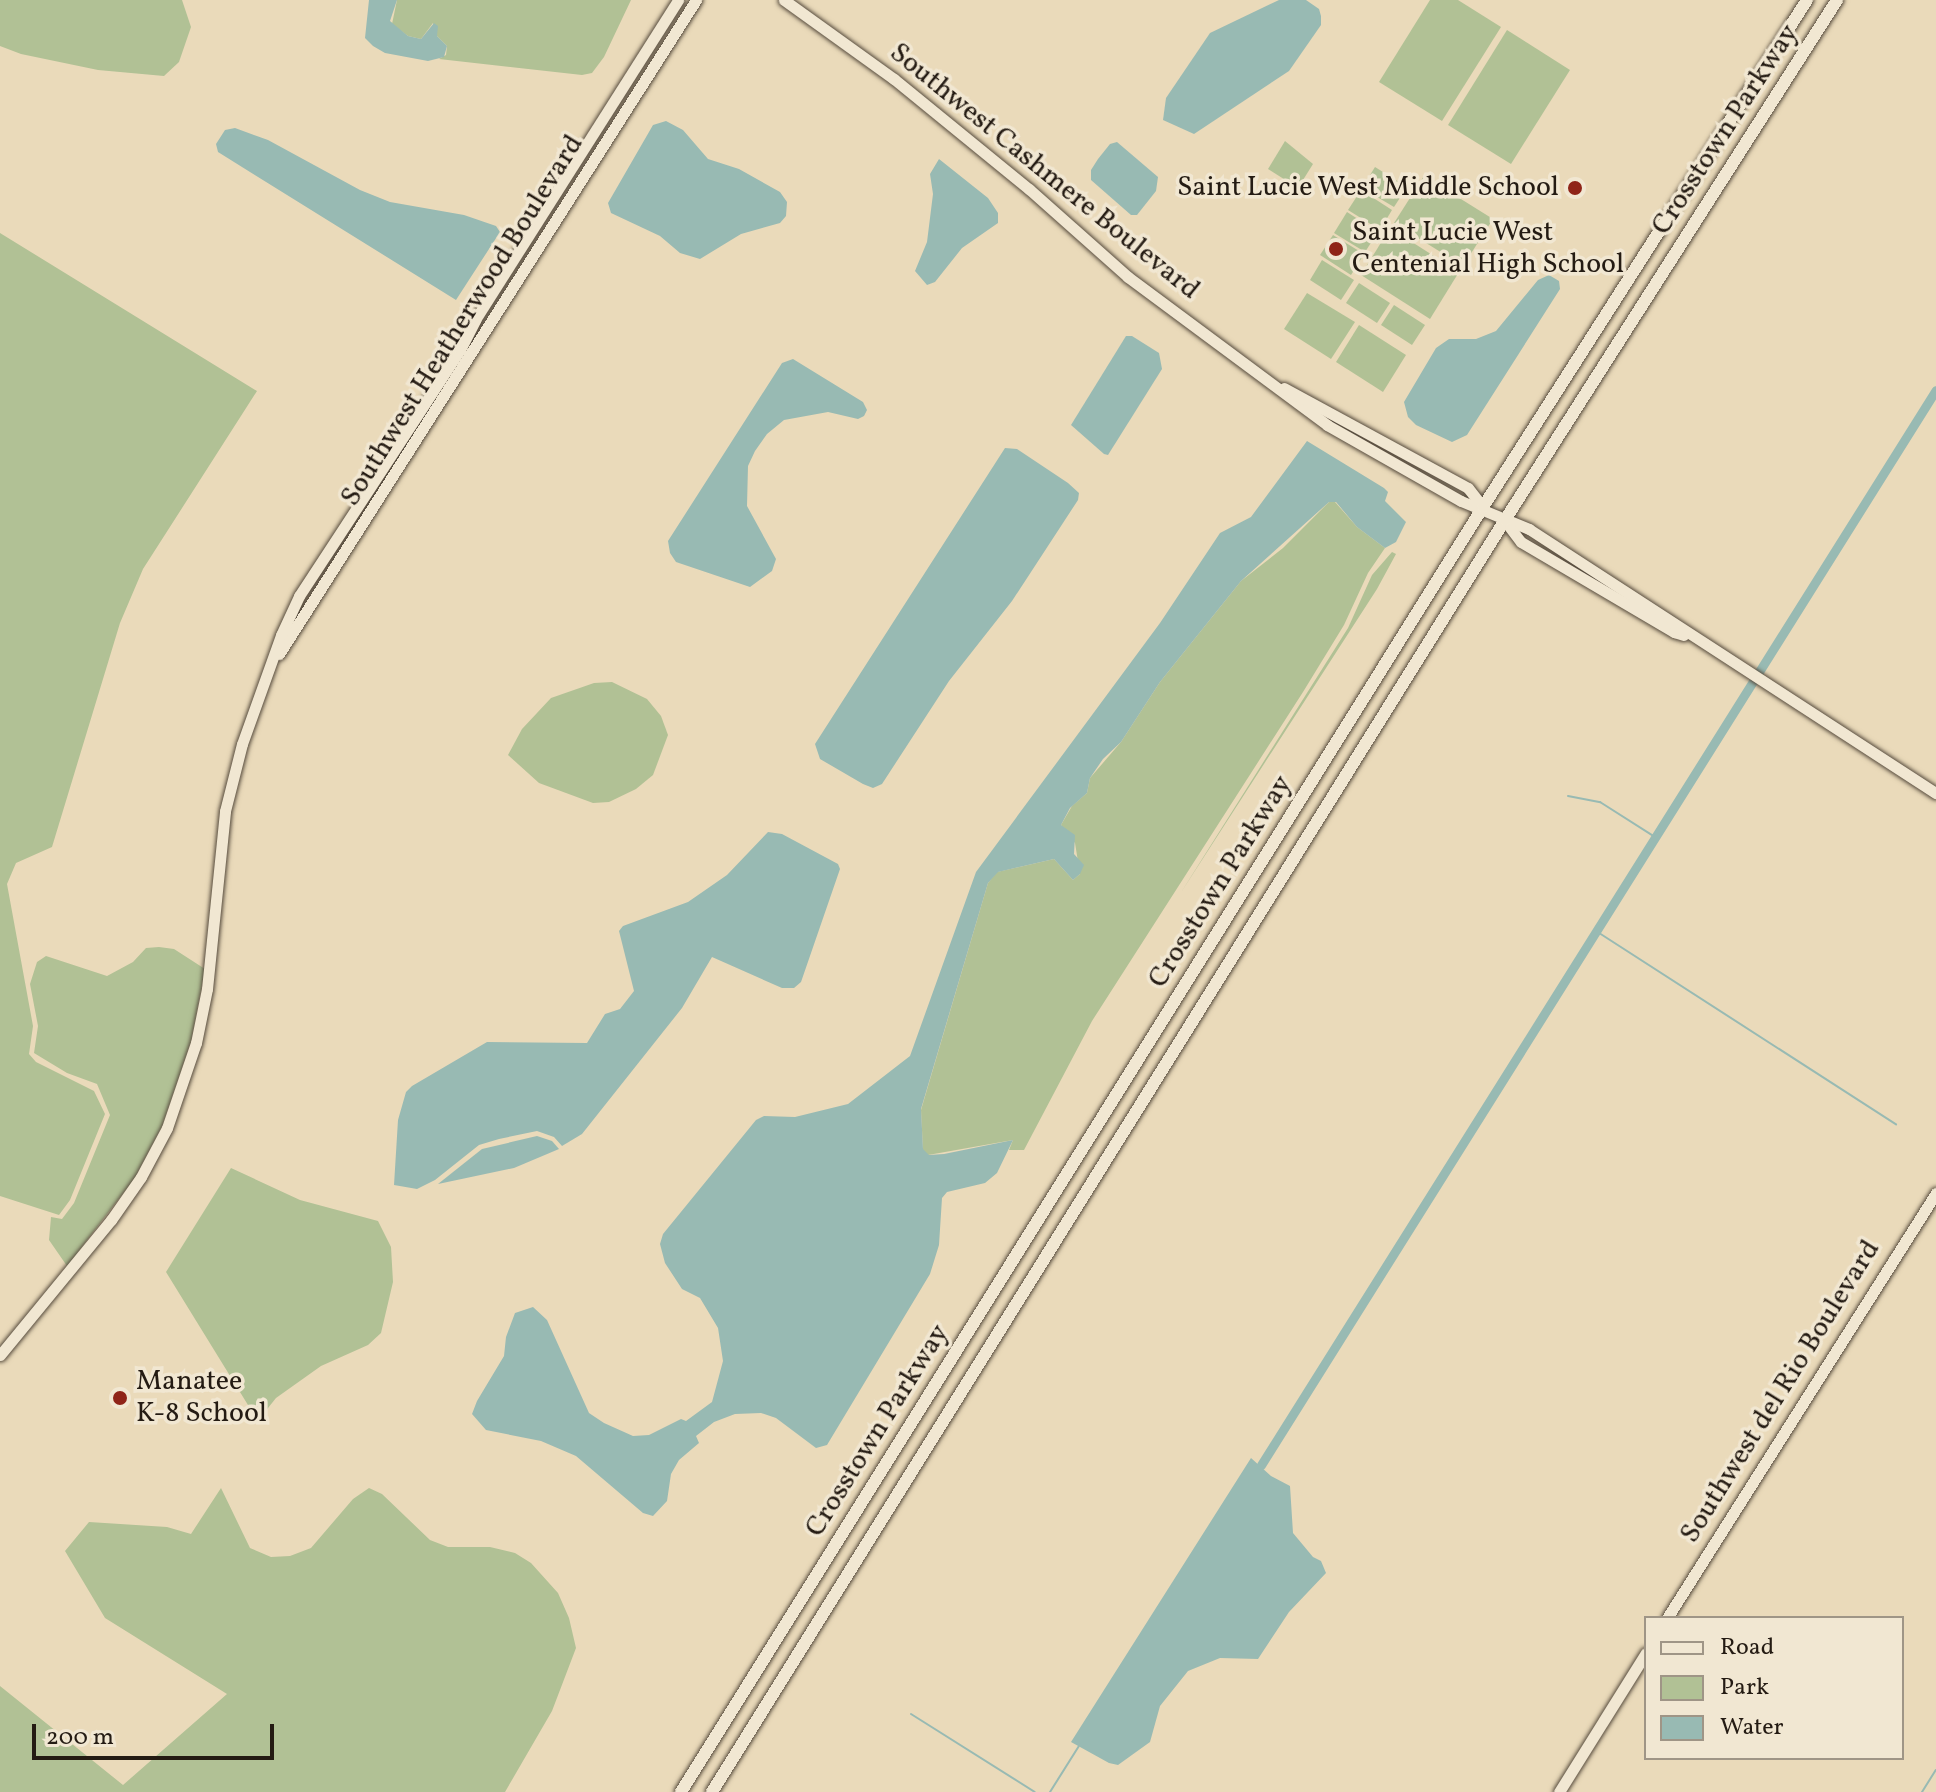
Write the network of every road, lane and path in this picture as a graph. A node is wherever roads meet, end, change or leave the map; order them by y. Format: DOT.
graph roads {
  1 [pos="678,0"];
  2 [pos="696,0"];
  3 [pos="784,0"];
  4 [pos="1807,0"];
  5 [pos="1837,0"];
  6 [pos="1483,507"];
  7 [pos="1505,520"];
  8 [pos="270,668"];
  9 [pos="1936,793"];
  10 [pos="1936,1193"];
  11 [pos="0,1355"];
  12 [pos="1668,1616"];
  13 [pos="1644,1656"];
  14 [pos="681,1792"];
  15 [pos="712,1792"];
  16 [pos="1559,1792"];
  1 -- 8 [label="street, Southwest Heatherwood Boulevard"];
  2 -- 8 [label="street, Southwest Heatherwood Boulevard"];
  3 -- 6 [label="street, Southwest Cashmere Boulevard"];
  4 -- 6 [label="main road, Crosstown Parkway"];
  5 -- 7 [label="main road, Crosstown Parkway"];
  6 -- 7 [label="street, Southwest Cashmere Boulevard"];
  6 -- 14 [label="main road, Crosstown Parkway"];
  7 -- 9 [label="street, Southwest Cashmere Boulevard"];
  7 -- 15 [label="main road, Crosstown Parkway"];
  8 -- 11 [label="street, Southwest Heatherwood Boulevard"];
  10 -- 12 [label="street, Southwest del Rio Boulevard"];
  13 -- 16 [label="street"];
}
